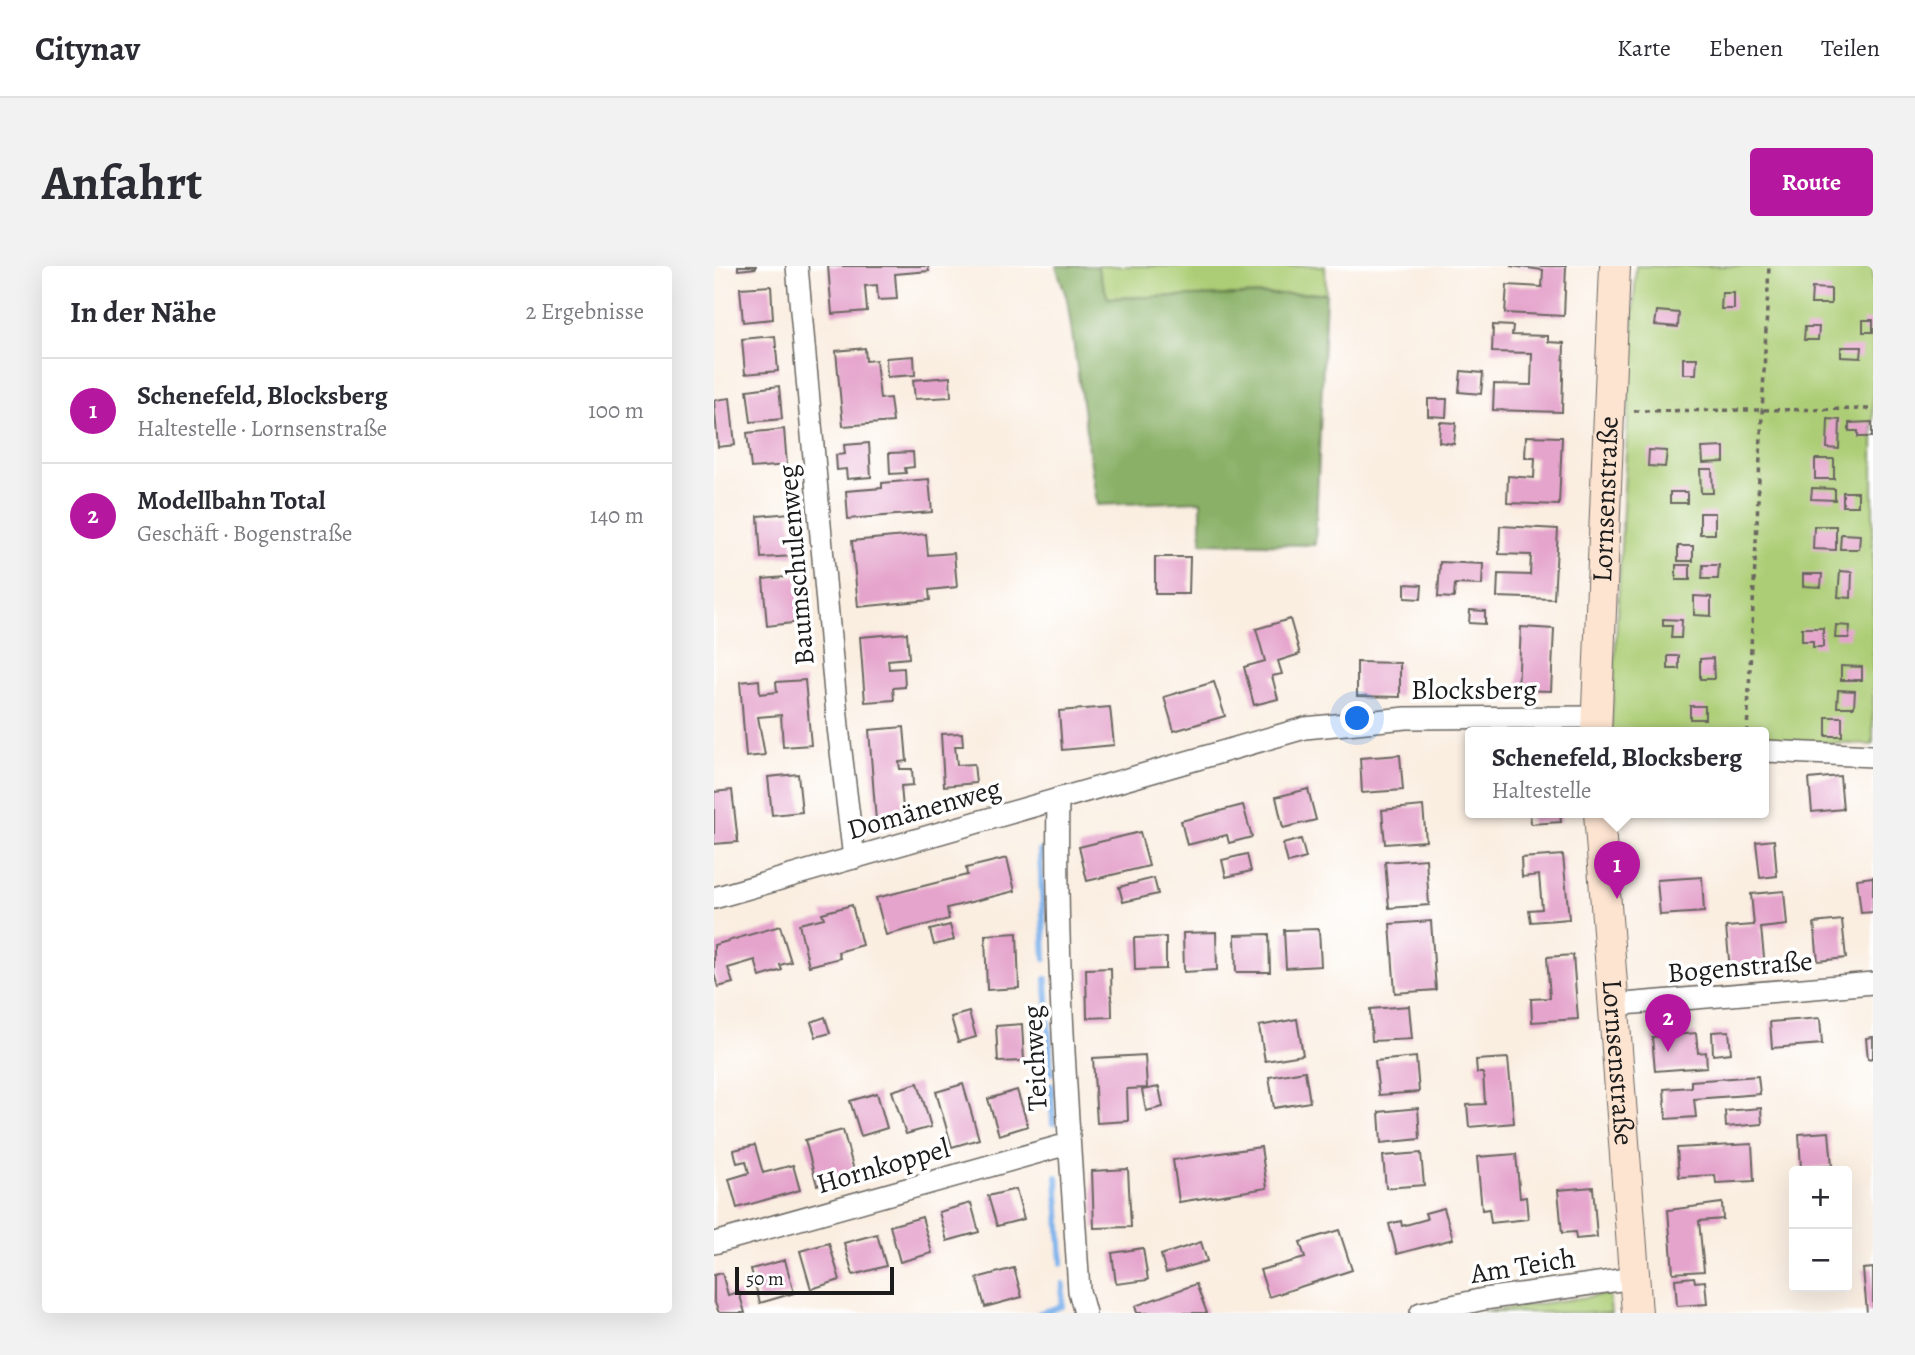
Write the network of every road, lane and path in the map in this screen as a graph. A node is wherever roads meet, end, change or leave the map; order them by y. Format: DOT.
graph roads {
  1 [pos="797,266"];
  2 [pos="1615,266"];
  3 [pos="1769,266"];
  4 [pos="1873,409"];
  5 [pos="1763,410"];
  6 [pos="1625,411"];
  7 [pos="1596,725"];
  8 [pos="1747,727"];
  9 [pos="1769,751"];
  10 [pos="1873,756"];
  11 [pos="1149,771"];
  12 [pos="1058,799"];
  13 [pos="1599,818"];
  14 [pos="854,858"];
  15 [pos="714,898"];
  16 [pos="1873,983"];
  17 [pos="1612,1005"];
  18 [pos="1068,1144"];
  19 [pos="714,1242"];
  20 [pos="1634,1278"];
  21 [pos="1085,1313"];
  22 [pos="1421,1313"];
  23 [pos="1637,1313"];
  1 -- 14 [label="street, Baumschulenweg"];
  2 -- 7 [label="street, Lornsenstraße"];
  3 -- 5 [label="path"];
  4 -- 5 [label="path"];
  5 -- 6 [label="path"];
  5 -- 8 [label="path"];
  7 -- 11 [label="street, Blocksberg"];
  9 -- 10 [label="street"];
  11 -- 12 [label="street, Domänenweg"];
  12 -- 14 [label="street, Domänenweg"];
  12 -- 18 [label="street, Teichweg"];
  13 -- 17 [label="street, Lornsenstraße"];
  14 -- 15 [label="street, Domänenweg"];
  16 -- 17 [label="street, Bogenstraße"];
  17 -- 20 [label="street, Lornsenstraße"];
  18 -- 19 [label="street, Hornkoppel"];
  18 -- 21 [label="street, Teichweg"];
  20 -- 22 [label="street, Am Teich"];
  20 -- 23 [label="street, Lornsenstraße"];
}
